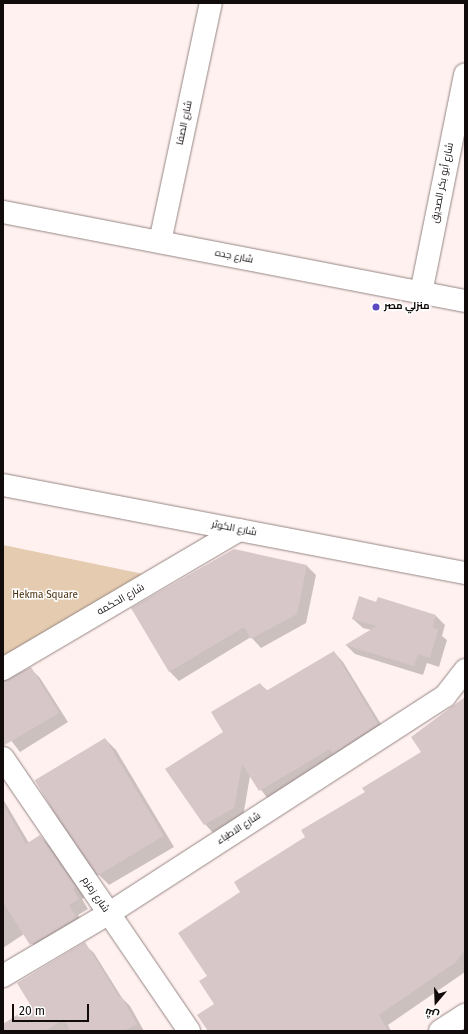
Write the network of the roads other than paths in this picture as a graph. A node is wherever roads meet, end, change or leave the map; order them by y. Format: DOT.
graph roads {
  1 [pos="211,3"];
  2 [pos="465,74"];
  3 [pos="3,212"];
  4 [pos="160,242"];
  5 [pos="421,293"];
  6 [pos="465,301"];
  7 [pos="3,485"];
  8 [pos="239,530"];
  9 [pos="465,573"];
  10 [pos="3,669"];
  11 [pos="465,670"];
  12 [pos="3,758"];
  13 [pos="108,914"];
  14 [pos="3,976"];
  15 [pos="465,1015"];
  16 [pos="189,1031"];
  17 [pos="440,1031"];
  1 -- 4 [label="street, شارع الصفا"];
  2 -- 5 [label="street, شارع أبو بكر الصديق"];
  3 -- 4 [label="street, شارع جده"];
  4 -- 5 [label="street, شارع جده"];
  5 -- 6 [label="street, شارع جده"];
  7 -- 8 [label="street, شارع الكوثر"];
  8 -- 9 [label="street, شارع الكوثر"];
  8 -- 10 [label="street, شارع الحكمه"];
  11 -- 13 [label="street, شارع الاطباء"];
  12 -- 13 [label="street, شارع زمزم"];
  13 -- 14 [label="street, شارع الاطباء"];
  13 -- 16 [label="street, شارع زمزم"];
  15 -- 17 [label="street"];
}
